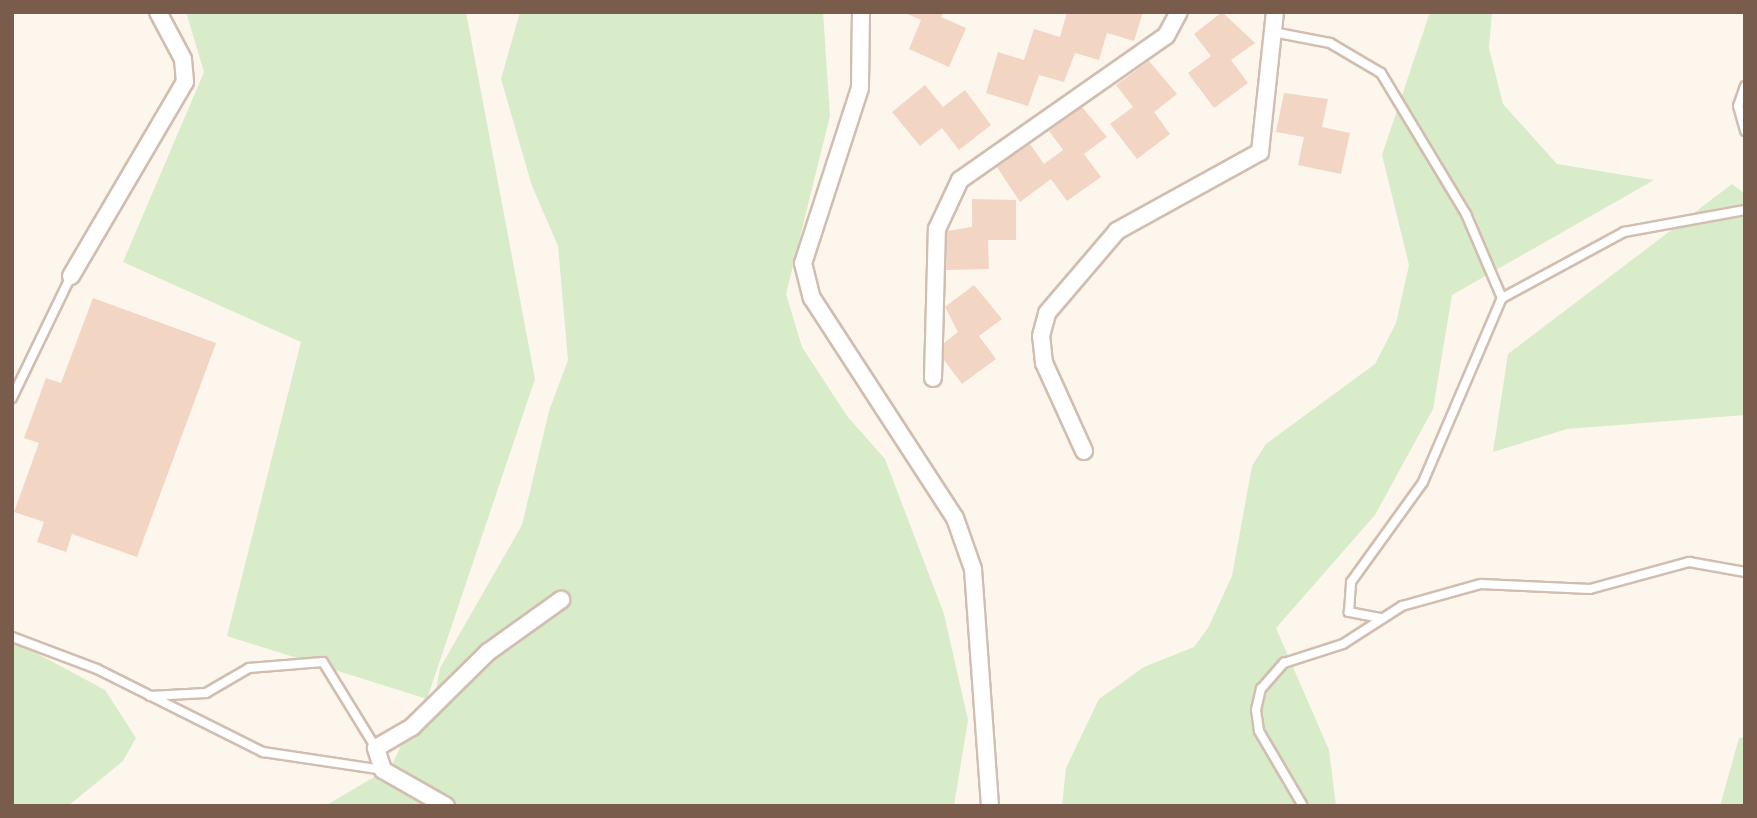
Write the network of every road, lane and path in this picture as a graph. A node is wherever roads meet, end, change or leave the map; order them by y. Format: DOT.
graph roads {
  1 [pos="158,12"];
  2 [pos="861,12"];
  3 [pos="1179,12"];
  4 [pos="1275,12"];
  5 [pos="1273,32"];
  6 [pos="1745,86"];
  7 [pos="1745,131"];
  8 [pos="1745,210"];
  9 [pos="71,275"];
  10 [pos="1502,298"];
  11 [pos="933,378"];
  12 [pos="12,398"];
  13 [pos="1084,451"];
  14 [pos="1745,572"];
  15 [pos="561,600"];
  16 [pos="1380,618"];
  17 [pos="12,637"];
  18 [pos="147,696"];
  19 [pos="376,748"];
  20 [pos="383,770"];
  21 [pos="446,806"];
  22 [pos="990,806"];
  23 [pos="1303,806"];
  1 -- 9 [label="street"];
  2 -- 22 [label="street"];
  3 -- 11 [label="street"];
  4 -- 5 [label="street"];
  5 -- 10 [label="lane"];
  5 -- 13 [label="street"];
  6 -- 7 [label="lane"];
  8 -- 10 [label="lane"];
  9 -- 12 [label="lane"];
  10 -- 16 [label="lane"];
  14 -- 16 [label="lane"];
  15 -- 19 [label="street"];
  16 -- 23 [label="lane"];
  17 -- 18 [label="lane"];
  18 -- 19 [label="lane"];
  18 -- 20 [label="lane"];
  19 -- 20 [label="street"];
  20 -- 21 [label="street"];
}
